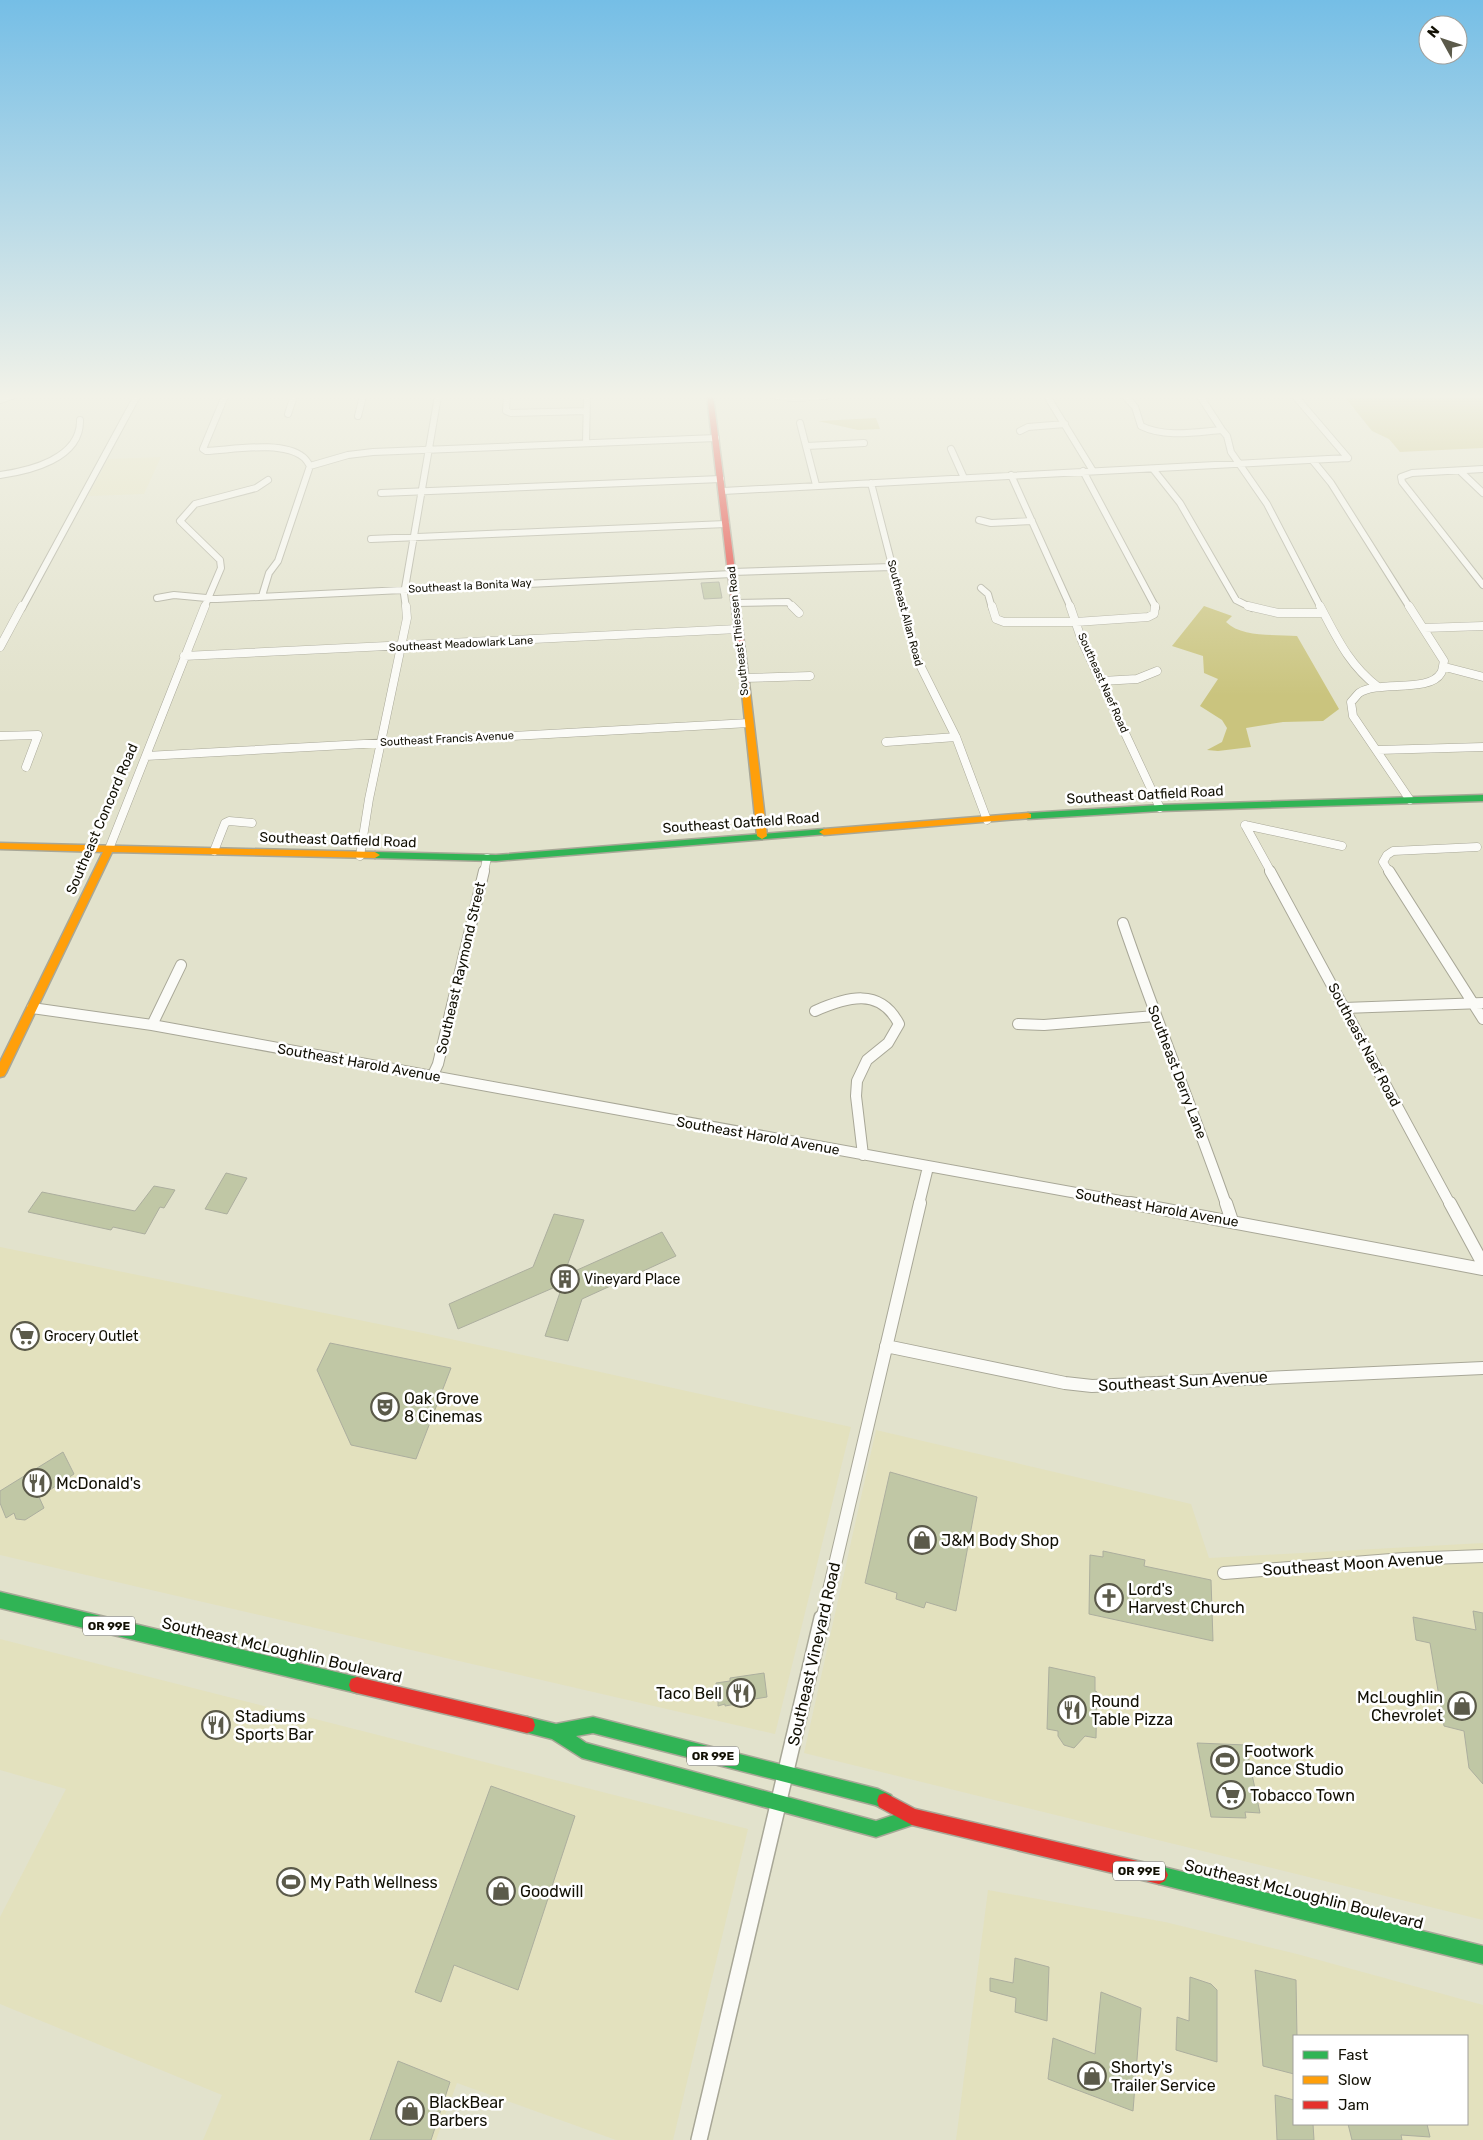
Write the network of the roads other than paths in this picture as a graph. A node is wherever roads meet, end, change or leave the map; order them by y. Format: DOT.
graph roads {
  1 [pos="82,496"];
  2 [pos="226,496"];
  3 [pos="300,496"];
  4 [pos="420,496"];
  5 [pos="723,496"];
  6 [pos="874,496"];
  7 [pos="1021,496"];
  8 [pos="1096,496"];
  9 [pos="1174,496"];
  10 [pos="1261,496"];
  11 [pos="1339,496"];
  12 [pos="1413,496"];
  13 [pos="979,520"];
  14 [pos="1032,521"];
  15 [pos="726,524"];
  16 [pos="414,538"];
  17 [pos="371,540"];
  18 [pos="892,567"];
  19 [pos="732,573"];
  20 [pos="1483,585"];
  21 [pos="981,588"];
  22 [pos="405,589"];
  23 [pos="262,596"];
  24 [pos="156,598"];
  25 [pos="208,598"];
  26 [pos="735,603"];
  27 [pos="799,613"];
  28 [pos="1323,613"];
  29 [pos="1076,622"];
  30 [pos="1483,626"];
  31 [pos="1424,628"];
  32 [pos="738,629"];
  33 [pos="402,646"];
  34 [pos="0,647"];
  35 [pos="184,656"];
  36 [pos="1445,667"];
  37 [pos="1157,671"];
  38 [pos="810,676"];
  39 [pos="1483,677"];
  40 [pos="744,678"];
  41 [pos="1102,681"];
  42 [pos="1378,686"];
  43 [pos="749,724"];
  44 [pos="0,736"];
  45 [pos="956,737"];
  46 [pos="383,742"];
  47 [pos="886,742"];
  48 [pos="1483,747"];
  49 [pos="1378,750"];
  50 [pos="146,756"];
  51 [pos="26,767"];
  52 [pos="1483,798"];
  53 [pos="1410,800"];
  54 [pos="1160,808"];
  55 [pos="987,820"];
  56 [pos="252,823"];
  57 [pos="762,836"];
  58 [pos="0,846"];
  59 [pos="1342,846"];
  60 [pos="1477,847"];
  61 [pos="109,849"];
  62 [pos="214,851"];
  63 [pos="360,856"];
  64 [pos="487,858"];
  65 [pos="1123,923"];
  66 [pos="181,965"];
  67 [pos="1478,1003"];
  68 [pos="32,1008"];
  69 [pos="1344,1008"];
  70 [pos="815,1011"];
  71 [pos="1155,1016"];
  72 [pos="1483,1019"];
  73 [pos="1018,1024"];
  74 [pos="152,1025"];
  75 [pos="0,1073"];
  76 [pos="432,1077"];
  77 [pos="863,1155"];
  78 [pos="928,1167"];
  79 [pos="1232,1221"];
  80 [pos="1483,1264"];
  81 [pos="1483,1269"];
  82 [pos="886,1346"];
  83 [pos="1483,1368"];
  84 [pos="1483,1556"];
  85 [pos="1224,1573"];
  86 [pos="0,1600"];
  87 [pos="556,1732"];
  88 [pos="786,1774"];
  89 [pos="779,1802"];
  90 [pos="912,1817"];
  91 [pos="1483,1955"];
  92 [pos="700,2140"];
  1 -- 34 [label="street"];
  2 -- 25 [label="street, Southeast Concord Road"];
  3 -- 23 [label="street"];
  4 -- 16 [label="street"];
  5 -- 15 [label="main road, Southeast Thiessen Road"];
  6 -- 18 [label="street, Southeast Allan Road"];
  7 -- 14 [label="street, Southeast Naef Road"];
  8 -- 29 [label="street"];
  9 -- 28 [label="street"];
  10 -- 28 [label="street"];
  11 -- 31 [label="street"];
  12 -- 20 [label="street"];
  13 -- 14 [label="street"];
  14 -- 29 [label="street, Southeast Naef Road"];
  15 -- 16 [label="street"];
  15 -- 19 [label="main road, Southeast Thiessen Road"];
  16 -- 17 [label="street"];
  16 -- 22 [label="street"];
  18 -- 19 [label="street, Southeast la Bonita Way"];
  18 -- 45 [label="street, Southeast Allan Road"];
  19 -- 22 [label="street, Southeast la Bonita Way"];
  19 -- 26 [label="main road, Southeast Thiessen Road"];
  21 -- 29 [label="street"];
  22 -- 23 [label="street, Southeast la Bonita Way"];
  22 -- 33 [label="street"];
  23 -- 25 [label="street, Southeast la Bonita Way"];
  24 -- 25 [label="street, Southeast la Bonita Way"];
  25 -- 35 [label="street, Southeast Concord Road"];
  26 -- 27 [label="street"];
  26 -- 32 [label="main road, Southeast Thiessen Road"];
  28 -- 42 [label="street"];
  29 -- 41 [label="street, Southeast Naef Road"];
  30 -- 31 [label="street"];
  31 -- 36 [label="street"];
  32 -- 33 [label="street, Southeast Meadowlark Lane"];
  32 -- 40 [label="main road, Southeast Thiessen Road"];
  33 -- 35 [label="street, Southeast Meadowlark Lane"];
  33 -- 46 [label="street"];
  35 -- 50 [label="street, Southeast Concord Road"];
  36 -- 39 [label="street"];
  36 -- 42 [label="street"];
  37 -- 41 [label="street"];
  38 -- 40 [label="street"];
  40 -- 43 [label="main road, Southeast Thiessen Road"];
  41 -- 54 [label="street, Southeast Naef Road"];
  42 -- 49 [label="street"];
  43 -- 46 [label="street, Southeast Francis Avenue"];
  43 -- 57 [label="main road, Southeast Thiessen Road"];
  44 -- 51 [label="street"];
  45 -- 47 [label="street"];
  45 -- 55 [label="street, Southeast Allan Road"];
  46 -- 50 [label="street, Southeast Francis Avenue"];
  46 -- 63 [label="street"];
  48 -- 49 [label="street"];
  49 -- 53 [label="street"];
  50 -- 61 [label="street, Southeast Concord Road"];
  52 -- 53 [label="main road, Southeast Oatfield Road"];
  53 -- 54 [label="main road, Southeast Oatfield Road"];
  54 -- 55 [label="main road, Southeast Oatfield Road"];
  55 -- 57 [label="main road, Southeast Oatfield Road"];
  56 -- 62 [label="street"];
  57 -- 64 [label="main road, Southeast Oatfield Road"];
  58 -- 61 [label="main road, Southeast Oatfield Road"];
  59 -- 69 [label="street, Southeast Naef Road"];
  60 -- 67 [label="street"];
  61 -- 62 [label="main road, Southeast Oatfield Road"];
  61 -- 68 [label="main road, Southeast Concord Road"];
  62 -- 63 [label="main road, Southeast Oatfield Road"];
  63 -- 64 [label="main road, Southeast Oatfield Road"];
  64 -- 76 [label="street, Southeast Raymond Street"];
  65 -- 71 [label="street, Southeast Derry Lane"];
  66 -- 74 [label="street"];
  67 -- 69 [label="street"];
  67 -- 72 [label="street"];
  68 -- 74 [label="street, Southeast Harold Avenue"];
  68 -- 75 [label="main road, Southeast Concord Road"];
  69 -- 80 [label="street, Southeast Naef Road"];
  70 -- 77 [label="street"];
  71 -- 73 [label="street"];
  71 -- 79 [label="street, Southeast Derry Lane"];
  74 -- 76 [label="street, Southeast Harold Avenue"];
  76 -- 77 [label="street, Southeast Harold Avenue"];
  77 -- 78 [label="street, Southeast Harold Avenue"];
  78 -- 79 [label="street, Southeast Harold Avenue"];
  78 -- 82 [label="street, Southeast Vineyard Road"];
  79 -- 81 [label="street, Southeast Harold Avenue"];
  82 -- 83 [label="street, Southeast Sun Avenue"];
  82 -- 88 [label="street, Southeast Vineyard Road"];
  84 -- 85 [label="street, Southeast Moon Avenue"];
  86 -- 87 [label="main road, Southeast McLoughlin Boulevard / OR 99E"];
  87 -- 88 [label="main road, Southeast McLoughlin Boulevard / OR 99E"];
  87 -- 89 [label="main road, Southeast McLoughlin Boulevard / OR 99E"];
  88 -- 89 [label="street, Southeast Vineyard Road"];
  88 -- 90 [label="main road, Southeast McLoughlin Boulevard / OR 99E"];
  89 -- 90 [label="main road, Southeast McLoughlin Boulevard / OR 99E"];
  89 -- 92 [label="street, Southeast Vineyard Road"];
  90 -- 91 [label="main road, Southeast McLoughlin Boulevard / OR 99E"];
}
